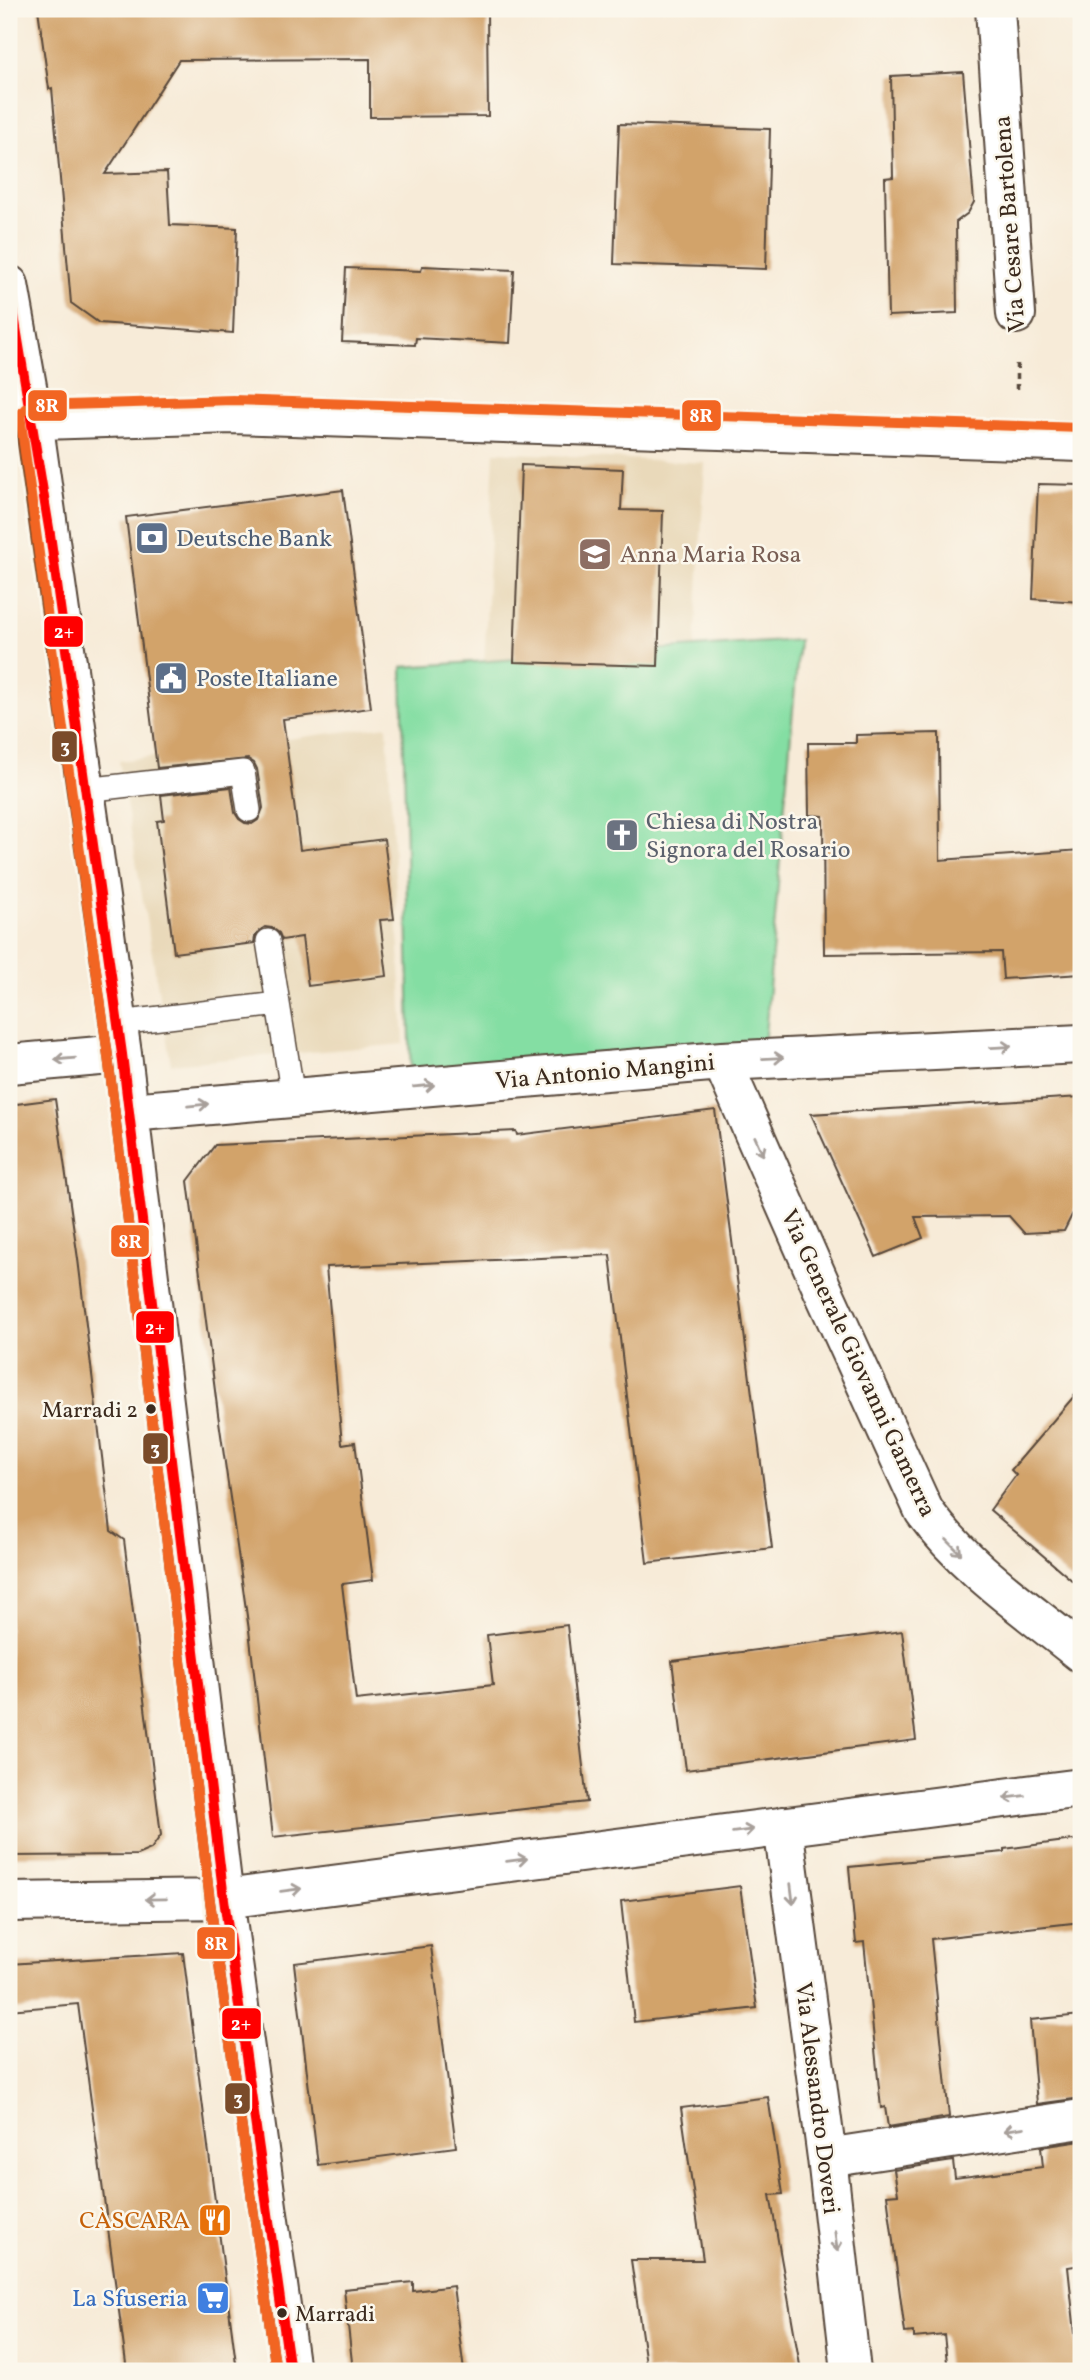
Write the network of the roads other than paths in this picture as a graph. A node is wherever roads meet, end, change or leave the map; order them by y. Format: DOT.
graph roads {
  1 [pos="995,9"];
  2 [pos="9,285"];
  3 [pos="1016,314"];
  4 [pos="21,421"];
  5 [pos="1081,442"];
  6 [pos="85,790"];
  7 [pos="249,810"];
  8 [pos="268,942"];
  9 [pos="278,1004"];
  10 [pos="120,1038"];
  11 [pos="1081,1044"];
  12 [pos="722,1060"];
  13 [pos="9,1065"];
  14 [pos="293,1097"];
  15 [pos="130,1112"];
  16 [pos="1081,1653"];
  17 [pos="1081,1788"];
  18 [pos="783,1826"];
  19 [pos="224,1899"];
  20 [pos="9,1902"];
  21 [pos="1081,2119"];
  22 [pos="827,2158"];
  23 [pos="290,2371"];
  24 [pos="851,2371"];
  1 -- 3 [label="street, Via Cesare Bartolena"];
  2 -- 4 [label="street"];
  4 -- 5 [label="street"];
  4 -- 6 [label="street"];
  6 -- 7 [label="lane"];
  6 -- 10 [label="street"];
  8 -- 9 [label="lane"];
  9 -- 10 [label="lane"];
  9 -- 14 [label="lane"];
  10 -- 13 [label="street, one-way"];
  10 -- 15 [label="street"];
  12 -- 11 [label="street, Via Antonio Mangini, one-way"];
  14 -- 12 [label="street, Via Antonio Mangini, one-way"];
  12 -- 16 [label="street, Via Generale Giovanni Gamerra, one-way"];
  15 -- 14 [label="street, Via Antonio Mangini, one-way"];
  15 -- 19 [label="street"];
  17 -- 18 [label="street, one-way"];
  19 -- 18 [label="street, one-way"];
  18 -- 22 [label="street, Via Alessandro Doveri, one-way"];
  19 -- 20 [label="street, one-way"];
  19 -- 23 [label="street"];
  21 -- 22 [label="street, one-way"];
  22 -- 24 [label="street, Via Alessandro Doveri, one-way"];
}
